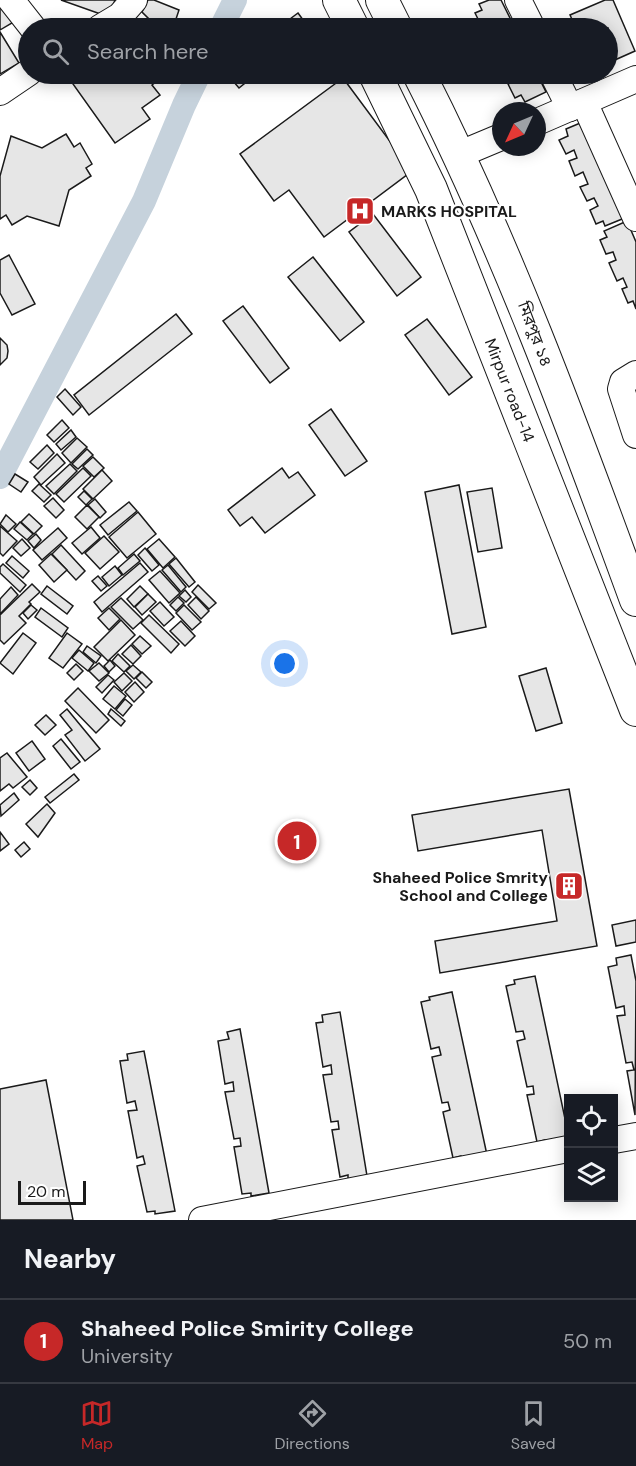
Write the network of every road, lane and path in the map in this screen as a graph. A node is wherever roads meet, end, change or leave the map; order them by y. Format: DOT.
graph roads {
  1 [pos="11,0"];
  2 [pos="134,0"];
  3 [pos="339,0"];
  4 [pos="382,0"];
  5 [pos="518,0"];
  6 [pos="25,18"];
  7 [pos="117,18"];
  8 [pos="348,18"];
  9 [pos="391,18"];
  10 [pos="527,18"];
  11 [pos="636,79"];
  12 [pos="18,80"];
  13 [pos="380,84"];
  14 [pos="424,84"];
  15 [pos="561,84"];
  16 [pos="0,92"];
  17 [pos="577,105"];
  18 [pos="546,118"];
  19 [pos="492,141"];
  20 [pos="458,155"];
  21 [pos="636,218"];
  22 [pos="636,374"];
  23 [pos="636,435"];
  24 [pos="636,600"];
  25 [pos="636,710"];
  26 [pos="636,1136"];
  27 [pos="618,1139"];
  28 [pos="564,1150"];
  29 [pos="202,1220"];
  1 -- 6 [label="street"];
  2 -- 7 [label="street"];
  3 -- 8 [label="main road"];
  4 -- 9 [label="main road"];
  5 -- 10 [label="street"];
  11 -- 17 [label="street"];
  12 -- 16 [label="street"];
  13 -- 25 [label="main road, Mirpur road-14"];
  14 -- 20 [label="main road, মিরপুর ১৪"];
  15 -- 17 [label="street"];
  17 -- 18 [label="street"];
  17 -- 21 [label="street"];
  19 -- 20 [label="street"];
  20 -- 24 [label="main road, মিরপুর ১৪"];
  22 -- 23 [label="street"];
  26 -- 27 [label="street"];
  28 -- 29 [label="street"];
}
